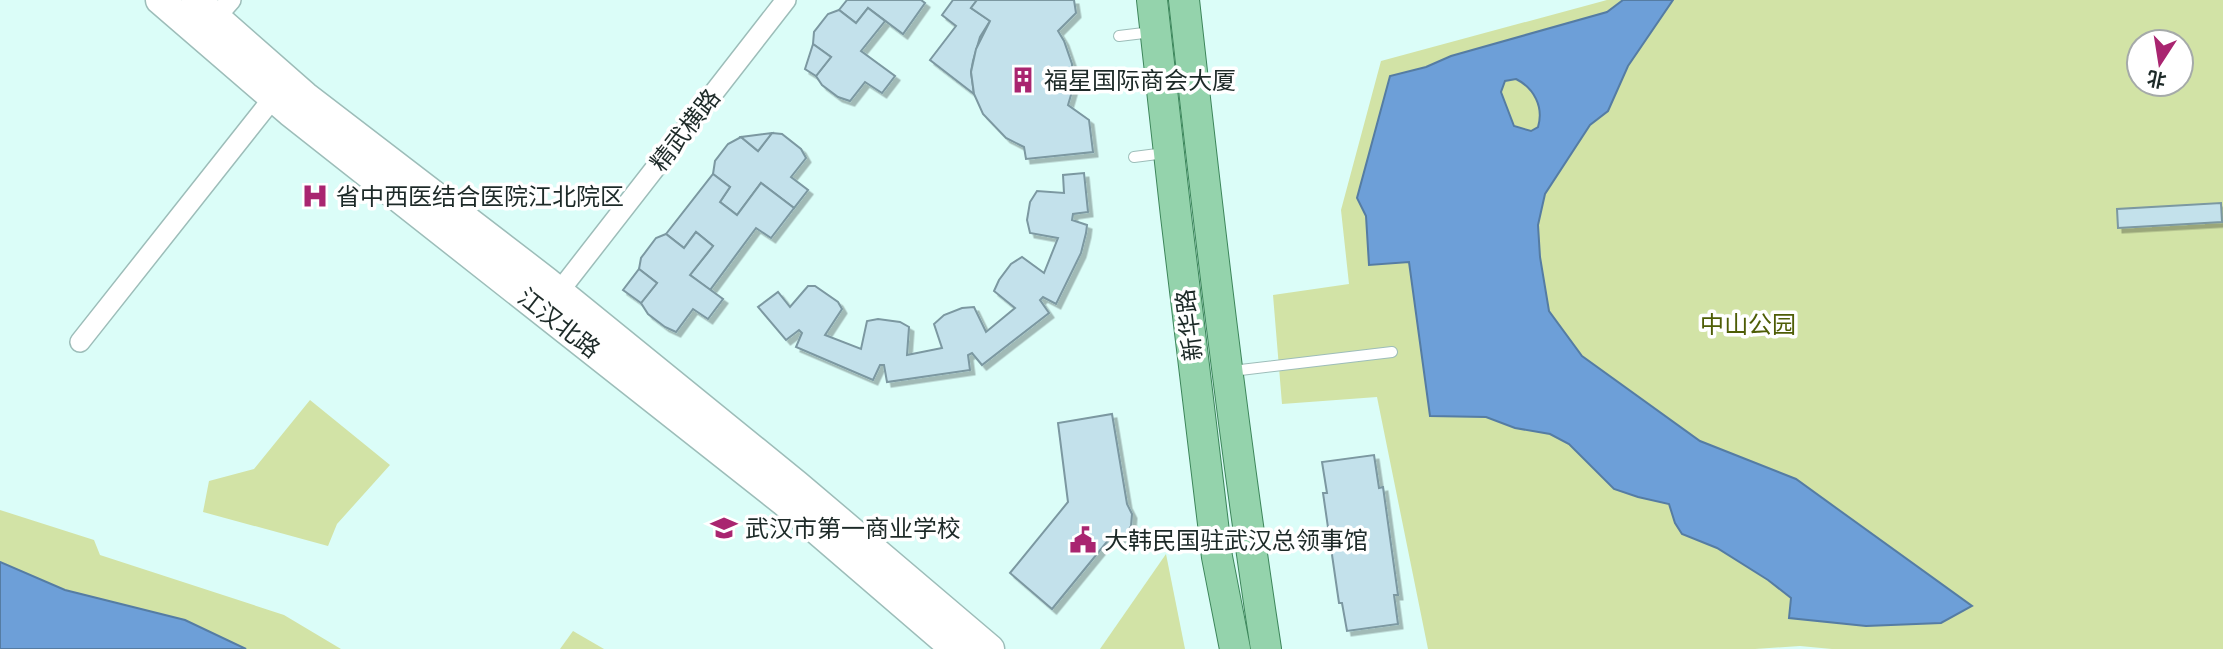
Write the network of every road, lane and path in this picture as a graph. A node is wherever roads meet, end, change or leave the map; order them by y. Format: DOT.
graph roads {
  1 [pos="160,0"];
  2 [pos="786,0"];
  3 [pos="1152,0"];
  4 [pos="1184,0"];
  5 [pos="214,6"];
  6 [pos="1156,32"];
  7 [pos="1119,36"];
  8 [pos="273,98"];
  9 [pos="1169,152"];
  10 [pos="1134,157"];
  11 [pos="558,293"];
  12 [pos="79,342"];
  13 [pos="1392,352"];
  14 [pos="1228,372"];
  15 [pos="955,649"];
  16 [pos="990,649"];
  17 [pos="1235,649"];
  18 [pos="1266,649"];
  1 -- 8 [label="main road, 江汉北路"];
  2 -- 11 [label="street, 精武横路"];
  3 -- 6 [label="main road, 新华路"];
  4 -- 14 [label="main road, 新华路"];
  5 -- 11 [label="main road, 江汉北路"];
  6 -- 7 [label="lane"];
  6 -- 9 [label="main road, 新华路"];
  8 -- 12 [label="street"];
  8 -- 15 [label="main road, 江汉北路"];
  9 -- 10 [label="lane"];
  9 -- 17 [label="main road, 新华路"];
  11 -- 16 [label="main road, 江汉北路"];
  13 -- 14 [label="lane"];
  14 -- 18 [label="main road, 新华路"];
}
